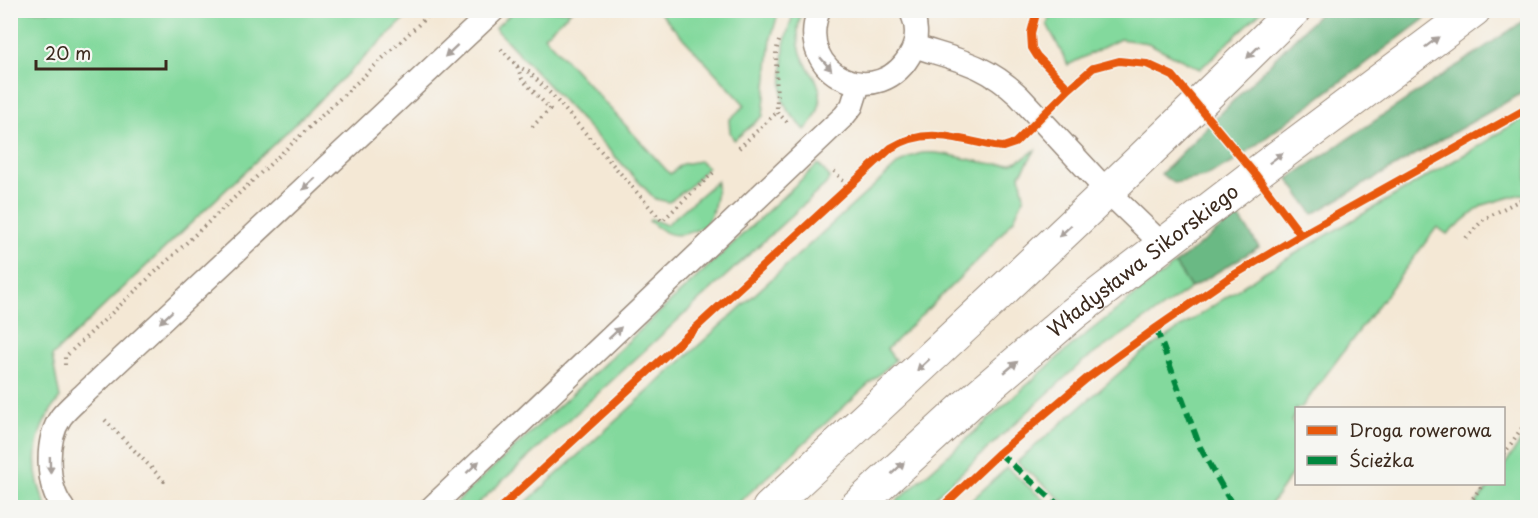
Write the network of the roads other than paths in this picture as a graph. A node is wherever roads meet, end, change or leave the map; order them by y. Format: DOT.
graph roads {
  1 [pos="494,10"];
  2 [pos="819,10"];
  3 [pos="910,10"];
  4 [pos="1294,10"];
  5 [pos="1474,10"];
  6 [pos="914,46"];
  7 [pos="859,84"];
  8 [pos="1107,190"];
  9 [pos="1163,245"];
  10 [pos="63,507"];
  11 [pos="430,507"];
  12 [pos="769,507"];
  13 [pos="855,507"];
  1 -- 10 [label="lane, one-way"];
  2 -- 7 [label="lane, one-way"];
  3 -- 6 [label="lane"];
  4 -- 8 [label="street, one-way"];
  9 -- 5 [label="street, Władysława Sikorskiego, one-way"];
  6 -- 7 [label="lane"];
  6 -- 8 [label="lane"];
  11 -- 7 [label="lane, one-way"];
  8 -- 9 [label="lane"];
  8 -- 12 [label="street, one-way"];
  13 -- 9 [label="street, Władysława Sikorskiego, one-way"];
}
